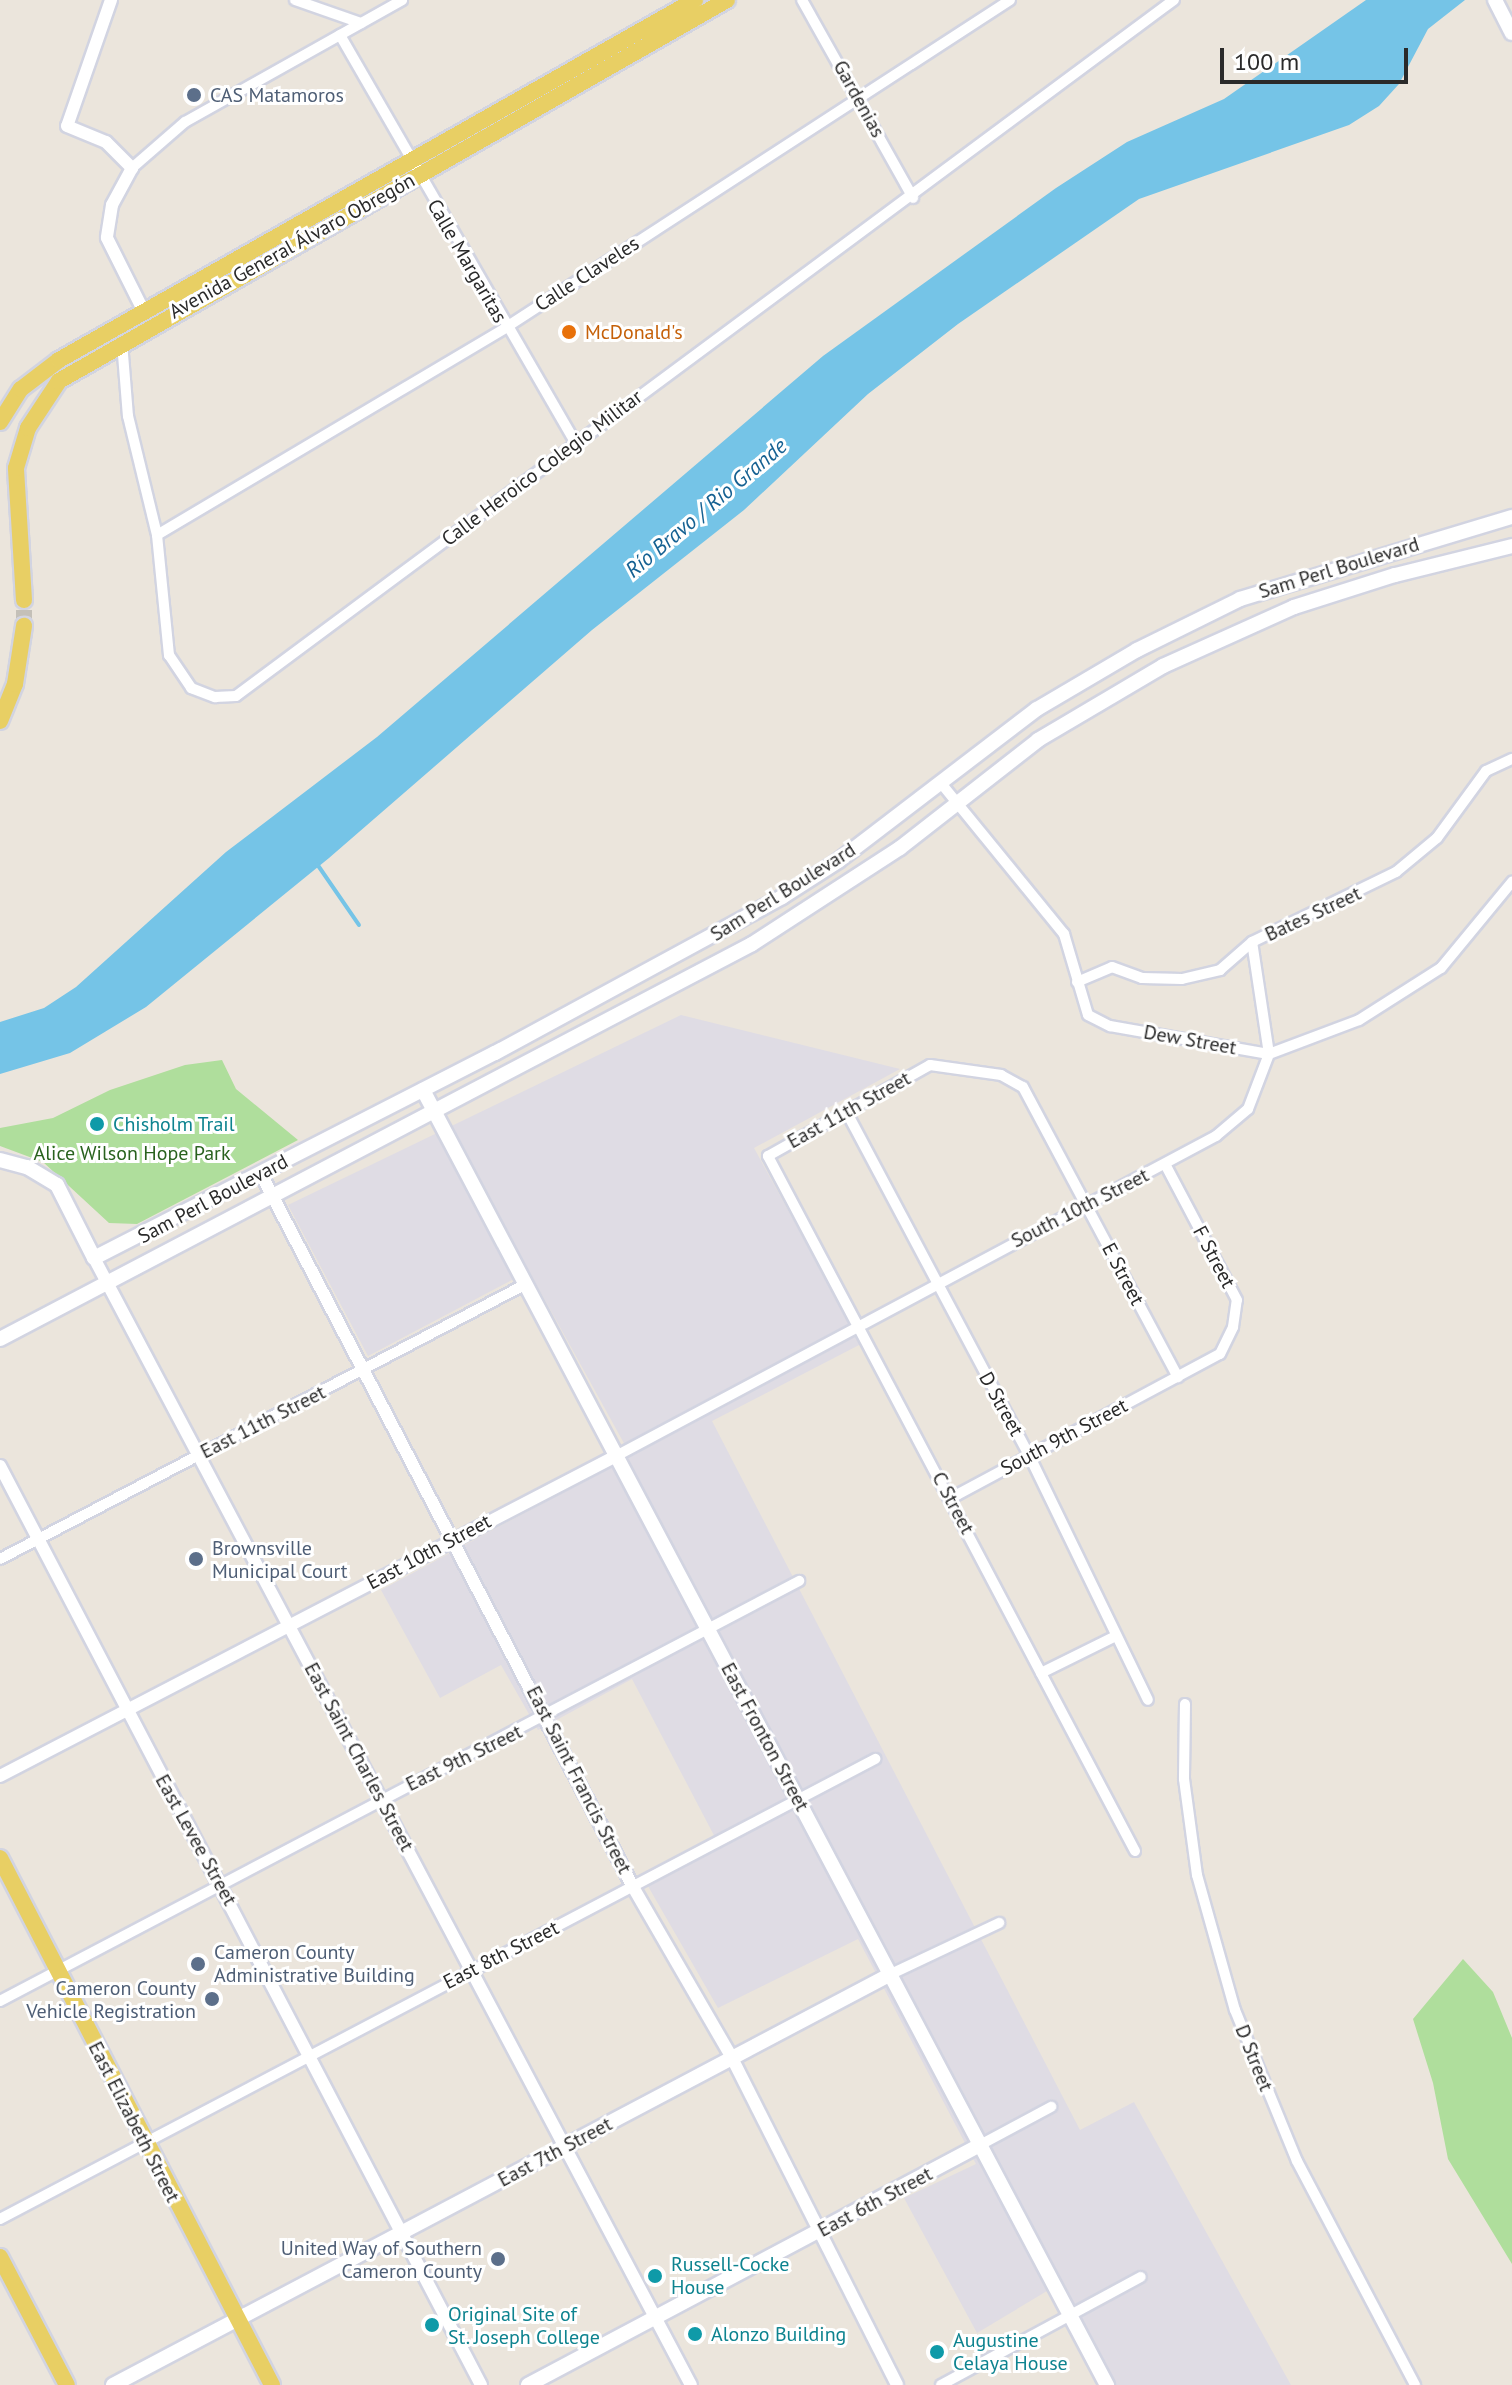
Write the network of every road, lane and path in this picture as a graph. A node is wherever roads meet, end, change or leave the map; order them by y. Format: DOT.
graph roads {
  1 [pos="111,0"];
  2 [pos="295,0"];
  3 [pos="402,0"];
  4 [pos="695,0"];
  5 [pos="727,0"];
  6 [pos="802,0"];
  7 [pos="1010,0"];
  8 [pos="1174,0"];
  9 [pos="1495,0"];
  10 [pos="382,6"];
  11 [pos="361,23"];
  12 [pos="1512,33"];
  13 [pos="340,35"];
  14 [pos="602,62"];
  15 [pos="858,96"];
  16 [pos="132,168"];
  17 [pos="414,169"];
  18 [pos="913,198"];
  19 [pos="243,265"];
  20 [pos="143,310"];
  21 [pos="505,328"];
  22 [pos="122,342"];
  23 [pos="0,422"];
  24 [pos="575,442"];
  25 [pos="1512,517"];
  26 [pos="157,535"];
  27 [pos="1512,546"];
  28 [pos="24,600"];
  29 [pos="24,626"];
  30 [pos="1154,642"];
  31 [pos="1163,666"];
  32 [pos="0,721"];
  33 [pos="1512,759"];
  34 [pos="940,782"];
  35 [pos="959,806"];
  36 [pos="1512,882"];
  37 [pos="1252,942"];
  38 [pos="1077,982"];
  39 [pos="1269,1054"];
  40 [pos="1023,1087"];
  41 [pos="423,1090"];
  42 [pos="846,1111"];
  43 [pos="435,1112"];
  44 [pos="768,1156"];
  45 [pos="0,1160"];
  46 [pos="1165,1164"];
  47 [pos="261,1174"];
  48 [pos="272,1198"];
  49 [pos="1085,1205"];
  50 [pos="94,1258"];
  51 [pos="526,1284"];
  52 [pos="109,1285"];
  53 [pos="936,1285"];
  54 [pos="858,1329"];
  55 [pos="0,1339"];
  56 [pos="363,1370"];
  57 [pos="1178,1377"];
  58 [pos="199,1455"];
  59 [pos="618,1455"];
  60 [pos="1029,1455"];
  61 [pos="0,1466"];
  62 [pos="951,1498"];
  63 [pos="453,1538"];
  64 [pos="39,1539"];
  65 [pos="0,1559"];
  66 [pos="799,1581"];
  67 [pos="291,1626"];
  68 [pos="708,1630"];
  69 [pos="1116,1636"];
  70 [pos="1041,1673"];
  71 [pos="1148,1700"];
  72 [pos="1185,1704"];
  73 [pos="125,1713"];
  74 [pos="548,1717"];
  75 [pos="875,1759"];
  76 [pos="0,1776"];
  77 [pos="381,1799"];
  78 [pos="799,1801"];
  79 [pos="1135,1851"];
  80 [pos="0,1858"];
  81 [pos="223,1885"];
  82 [pos="633,1887"];
  83 [pos="999,1923"];
  84 [pos="471,1969"];
  85 [pos="59,1970"];
  86 [pos="889,1975"];
  87 [pos="0,2001"];
  88 [pos="310,2056"];
  89 [pos="732,2058"];
  90 [pos="1051,2107"];
  91 [pos="143,2144"];
  92 [pos="980,2145"];
  93 [pos="565,2147"];
  94 [pos="0,2219"];
  95 [pos="404,2232"];
  96 [pos="819,2232"];
  97 [pos="0,2257"];
  98 [pos="1141,2277"];
  99 [pos="657,2317"];
  100 [pos="1070,2317"];
  101 [pos="236,2320"];
  102 [pos="67,2385"];
  103 [pos="113,2385"];
  104 [pos="272,2385"];
  105 [pos="481,2385"];
  106 [pos="528,2385"];
  107 [pos="691,2385"];
  108 [pos="897,2385"];
  109 [pos="941,2385"];
  110 [pos="1107,2385"];
  111 [pos="1415,2385"];
  1 -- 16 [label="street"];
  2 -- 11 [label="street"];
  3 -- 10 [label="street"];
  4 -- 14 [label="main road, Avenida General Álvaro Obregón"];
  5 -- 14 [label="main road, Avenida General Álvaro Obregón"];
  6 -- 15 [label="street, Gardenias"];
  7 -- 15 [label="street, Calle Claveles"];
  8 -- 18 [label="street, Calle Heroico Colegio Militar"];
  9 -- 12 [label="main road"];
  10 -- 11 [label="street"];
  11 -- 13 [label="street"];
  13 -- 16 [label="street"];
  13 -- 17 [label="street, Calle Margaritas"];
  14 -- 17 [label="main road, Avenida General Álvaro Obregón"];
  15 -- 18 [label="street, Gardenias"];
  15 -- 21 [label="street, Calle Claveles"];
  16 -- 20 [label="street"];
  17 -- 19 [label="main road, Avenida General Álvaro Obregón"];
  17 -- 21 [label="street, Calle Margaritas"];
  18 -- 24 [label="street, Calle Heroico Colegio Militar"];
  19 -- 20 [label="main road, Avenida General Álvaro Obregón"];
  19 -- 22 [label="main road, Avenida General Álvaro Obregón"];
  20 -- 23 [label="main road, Avenida General Álvaro Obregón"];
  21 -- 24 [label="street, Calle Margaritas"];
  21 -- 26 [label="street, Calle Claveles"];
  22 -- 26 [label="street, Calle Heroico Colegio Militar"];
  22 -- 28 [label="main road, Avenida General Álvaro Obregón"];
  24 -- 26 [label="street, Calle Heroico Colegio Militar"];
  25 -- 30 [label="main road, Sam Perl Boulevard"];
  27 -- 31 [label="main road, Sam Perl Boulevard"];
  29 -- 32 [label="main road"];
  30 -- 31 [label="main road"];
  30 -- 34 [label="main road, Sam Perl Boulevard"];
  31 -- 35 [label="main road, Sam Perl Boulevard"];
  33 -- 37 [label="street, Bates Street"];
  34 -- 35 [label="street, Dew Street"];
  34 -- 41 [label="main road, Sam Perl Boulevard"];
  35 -- 38 [label="street, Dew Street"];
  35 -- 43 [label="main road, Sam Perl Boulevard"];
  36 -- 39 [label="street"];
  37 -- 38 [label="street, Bates Street"];
  37 -- 39 [label="street"];
  38 -- 39 [label="street, Dew Street"];
  39 -- 46 [label="street, South 10th Street"];
  40 -- 42 [label="street, East 11th Street"];
  40 -- 49 [label="street, E Street"];
  41 -- 43 [label="main road, East Fronton Street"];
  41 -- 47 [label="main road, Sam Perl Boulevard"];
  42 -- 44 [label="street, East 11th Street"];
  42 -- 53 [label="street, D Street"];
  43 -- 48 [label="main road, Sam Perl Boulevard"];
  43 -- 51 [label="main road, East Fronton Street"];
  44 -- 54 [label="street, C Street"];
  45 -- 50 [label="main road, East Saint Charles Street"];
  46 -- 49 [label="street, South 10th Street"];
  46 -- 57 [label="street, F Street"];
  47 -- 48 [label="street, East Saint Francis Street"];
  47 -- 50 [label="main road, Sam Perl Boulevard"];
  48 -- 52 [label="main road, Sam Perl Boulevard"];
  48 -- 56 [label="street, East Saint Francis Street"];
  49 -- 53 [label="street, South 10th Street"];
  49 -- 57 [label="street, E Street"];
  50 -- 52 [label="street, East Saint Charles Street"];
  51 -- 56 [label="street, East 11th Street"];
  51 -- 59 [label="main road, East Fronton Street"];
  52 -- 55 [label="main road, Sam Perl Boulevard"];
  52 -- 58 [label="street, East Saint Charles Street"];
  53 -- 54 [label="street, South 10th Street"];
  53 -- 60 [label="street, D Street"];
  54 -- 59 [label="street, East 10th Street"];
  54 -- 62 [label="street, C Street"];
  56 -- 58 [label="street, East 11th Street"];
  56 -- 63 [label="street, East Saint Francis Street"];
  57 -- 60 [label="street, South 9th Street"];
  58 -- 64 [label="street, East 11th Street"];
  58 -- 67 [label="street, East Saint Charles Street"];
  59 -- 63 [label="street, East 10th Street"];
  59 -- 68 [label="main road, East Fronton Street"];
  60 -- 62 [label="street, South 9th Street"];
  60 -- 69 [label="street, D Street"];
  61 -- 64 [label="street, East Levee Street"];
  62 -- 70 [label="street, C Street"];
  63 -- 67 [label="street, East 10th Street"];
  63 -- 74 [label="street, East Saint Francis Street"];
  64 -- 65 [label="street, East 11th Street"];
  64 -- 73 [label="street, East Levee Street"];
  66 -- 68 [label="street, East 9th Street"];
  67 -- 73 [label="street, East 10th Street"];
  67 -- 77 [label="street, East Saint Charles Street"];
  68 -- 74 [label="street, East 9th Street"];
  68 -- 78 [label="main road, East Fronton Street"];
  69 -- 70 [label="street"];
  69 -- 71 [label="street, D Street"];
  70 -- 79 [label="street, C Street"];
  72 -- 111 [label="street, D Street"];
  73 -- 76 [label="street, East 10th Street"];
  73 -- 81 [label="street, East Levee Street"];
  74 -- 77 [label="street, East 9th Street"];
  74 -- 82 [label="street, East Saint Francis Street"];
  75 -- 78 [label="street, East 8th Street"];
  77 -- 81 [label="street, East 9th Street"];
  77 -- 84 [label="street, East Saint Charles Street"];
  78 -- 82 [label="street, East 8th Street"];
  78 -- 86 [label="main road, East Fronton Street"];
  80 -- 85 [label="main road, East Elizabeth Street"];
  81 -- 85 [label="street, East 9th Street"];
  81 -- 88 [label="street, East Levee Street"];
  82 -- 84 [label="street, East 8th Street"];
  82 -- 89 [label="street, East Saint Francis Street"];
  83 -- 86 [label="street, East 7th Street"];
  84 -- 88 [label="street, East 8th Street"];
  84 -- 93 [label="street, East Saint Charles Street"];
  85 -- 87 [label="street, East 9th Street"];
  85 -- 91 [label="main road, East Elizabeth Street"];
  86 -- 89 [label="main road, East 7th Street"];
  86 -- 92 [label="main road, East Fronton Street"];
  88 -- 91 [label="street, East 8th Street"];
  88 -- 95 [label="street, East Levee Street"];
  89 -- 93 [label="main road, East 7th Street"];
  89 -- 96 [label="street, East Saint Francis Street"];
  90 -- 92 [label="street, East 6th Street"];
  91 -- 94 [label="street, East 8th Street"];
  91 -- 101 [label="main road, East Elizabeth Street"];
  92 -- 96 [label="main road, East 6th Street"];
  92 -- 100 [label="main road, East Fronton Street"];
  93 -- 95 [label="main road, East 7th Street"];
  93 -- 99 [label="street, East Saint Charles Street"];
  95 -- 101 [label="main road, East 7th Street"];
  95 -- 105 [label="street, East Levee Street"];
  96 -- 99 [label="main road, East 6th Street"];
  96 -- 108 [label="street, East Saint Francis Street"];
  97 -- 102 [label="main road"];
  98 -- 100 [label="street"];
  99 -- 106 [label="main road, East 6th Street"];
  99 -- 107 [label="street, East Saint Charles Street"];
  100 -- 109 [label="street"];
  100 -- 110 [label="main road, East Fronton Street"];
  101 -- 103 [label="main road, East 7th Street"];
  101 -- 104 [label="main road, East Elizabeth Street"];
}
